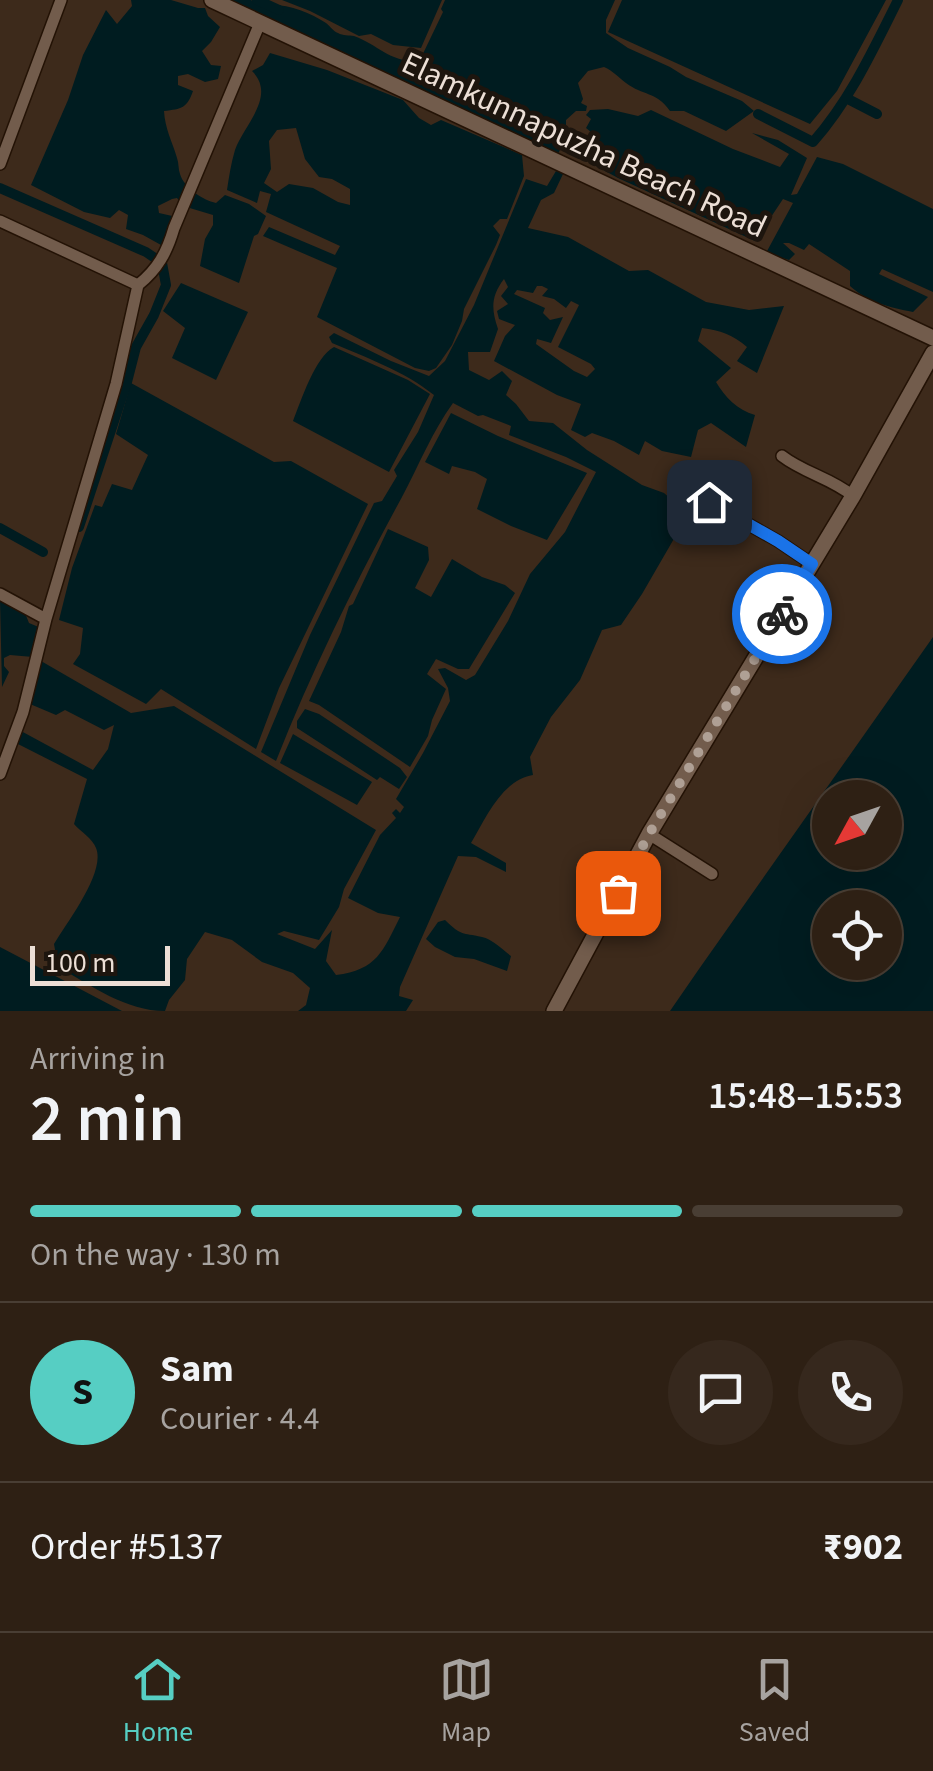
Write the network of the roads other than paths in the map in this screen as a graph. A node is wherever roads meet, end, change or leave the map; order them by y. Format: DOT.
graph roads {
  1 [pos="61,0"];
  2 [pos="212,0"];
  3 [pos="260,22"];
  4 [pos="0,164"];
  5 [pos="0,221"];
  6 [pos="138,285"];
  7 [pos="933,338"];
  8 [pos="933,353"];
  9 [pos="782,456"];
  10 [pos="853,496"];
  11 [pos="709,502"];
  12 [pos="812,564"];
  13 [pos="0,594"];
  14 [pos="46,620"];
  15 [pos="0,774"];
  16 [pos="649,834"];
  17 [pos="712,874"];
  18 [pos="554,1011"];
  1 -- 4 [label="street"];
  2 -- 3 [label="main road, Elamkunnapuzha Beach Road"];
  3 -- 6 [label="street"];
  3 -- 7 [label="main road, Elamkunnapuzha Beach Road"];
  5 -- 6 [label="street"];
  6 -- 14 [label="street"];
  8 -- 10 [label="main road"];
  9 -- 10 [label="street"];
  10 -- 12 [label="main road"];
  11 -- 12 [label="street"];
  12 -- 16 [label="main road"];
  13 -- 14 [label="street"];
  14 -- 15 [label="street"];
  16 -- 17 [label="street"];
  16 -- 18 [label="main road"];
}
